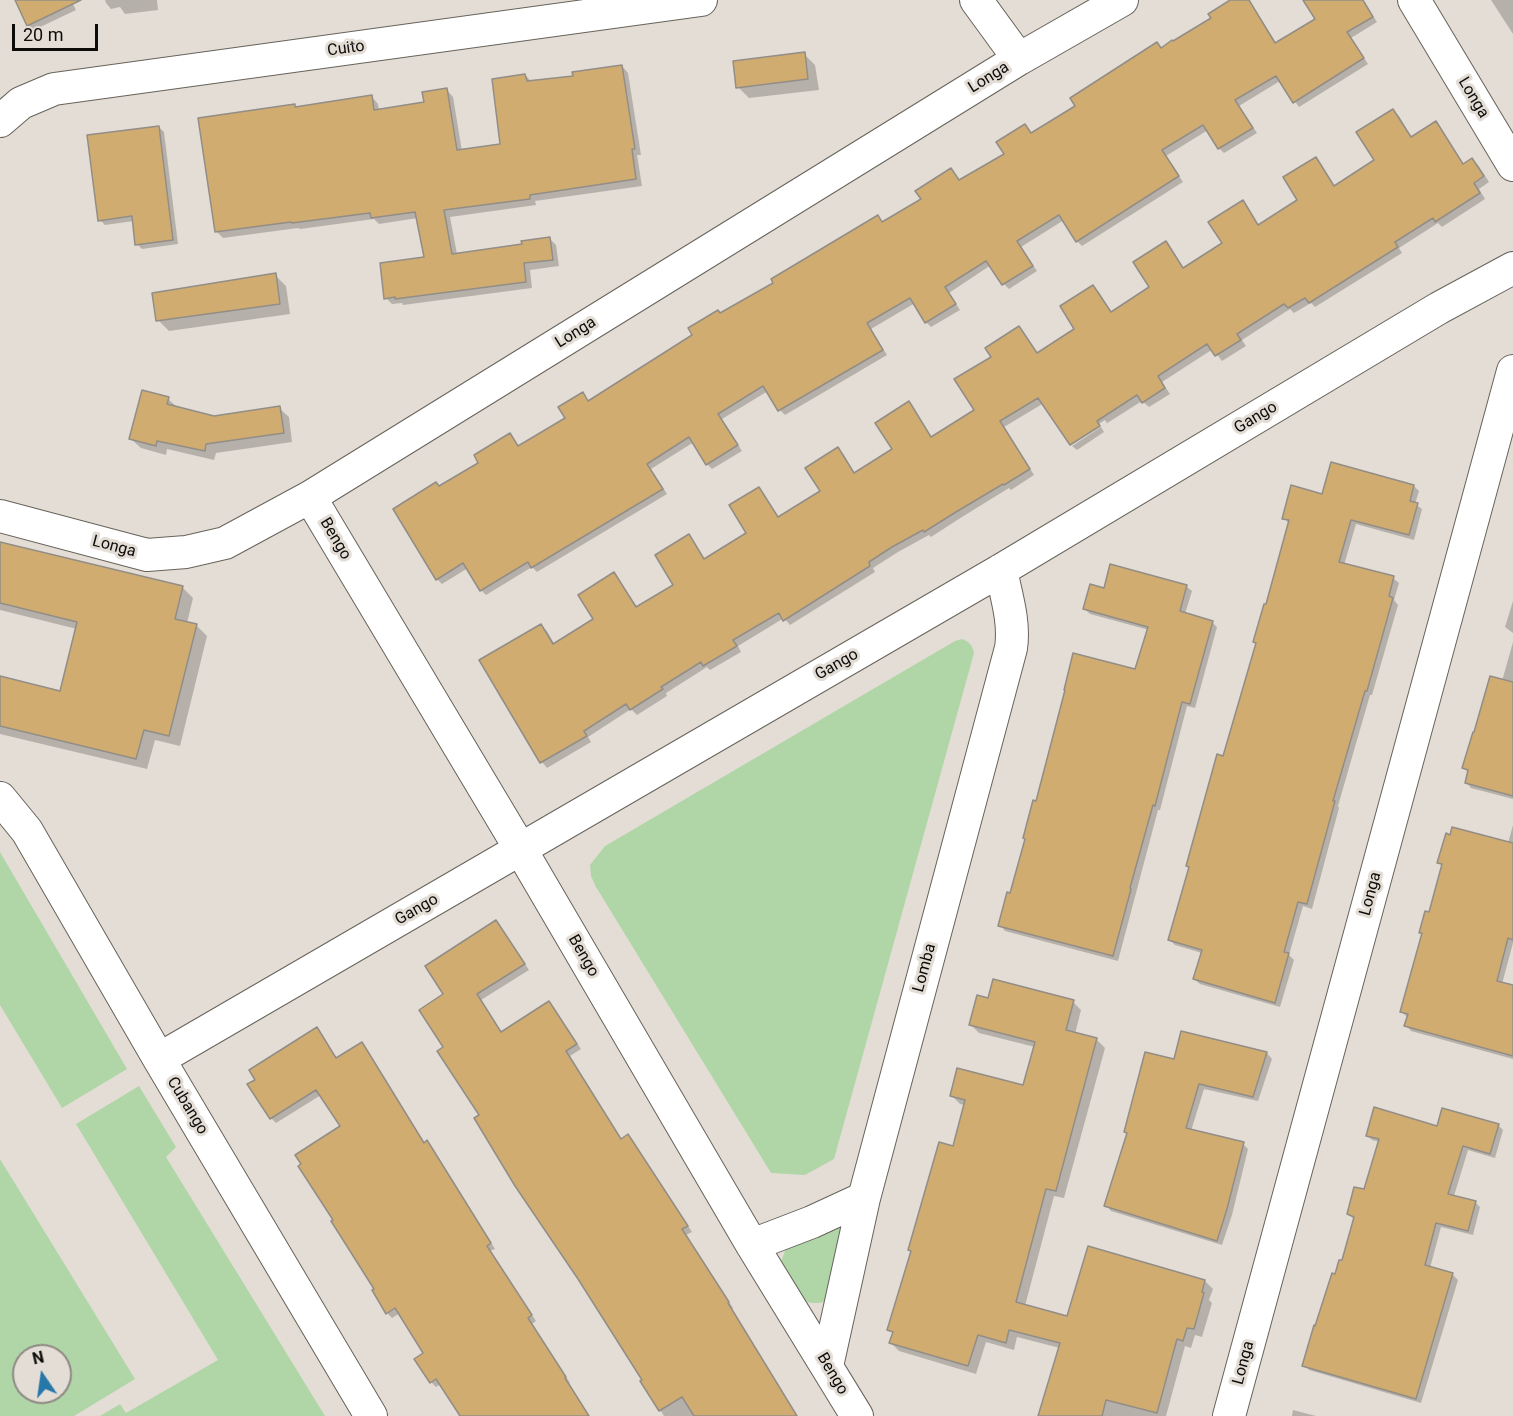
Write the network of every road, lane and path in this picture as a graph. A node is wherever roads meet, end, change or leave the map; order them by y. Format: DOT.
graph roads {
  1 [pos="701,0"];
  2 [pos="976,0"];
  3 [pos="1122,0"];
  4 [pos="1413,0"];
  5 [pos="1019,59"];
  6 [pos="0,121"];
  7 [pos="1513,165"];
  8 [pos="1513,268"];
  9 [pos="1513,372"];
  10 [pos="310,497"];
  11 [pos="0,516"];
  12 [pos="1000,570"];
  13 [pos="0,798"];
  14 [pos="521,850"];
  15 [pos="159,1059"];
  16 [pos="864,1198"];
  17 [pos="752,1245"];
  18 [pos="827,1366"];
  19 [pos="371,1416"];
  20 [pos="857,1416"];
  21 [pos="1229,1416"];
  1 -- 6 [label="street, Cuito"];
  2 -- 5 [label="street"];
  3 -- 5 [label="street, Longa"];
  4 -- 7 [label="street, Longa"];
  5 -- 10 [label="street, Longa"];
  8 -- 12 [label="street, Gango"];
  9 -- 21 [label="street, Longa"];
  10 -- 11 [label="street, Longa"];
  10 -- 14 [label="street, Bengo"];
  12 -- 14 [label="street, Gango"];
  12 -- 16 [label="street, Lomba"];
  13 -- 15 [label="street, Cubango"];
  14 -- 15 [label="street, Gango"];
  14 -- 17 [label="street, Bengo"];
  15 -- 19 [label="street, Cubango"];
  16 -- 17 [label="street"];
  16 -- 18 [label="street, Lomba"];
  17 -- 18 [label="street, Bengo"];
  18 -- 20 [label="street, Bengo"];
}
